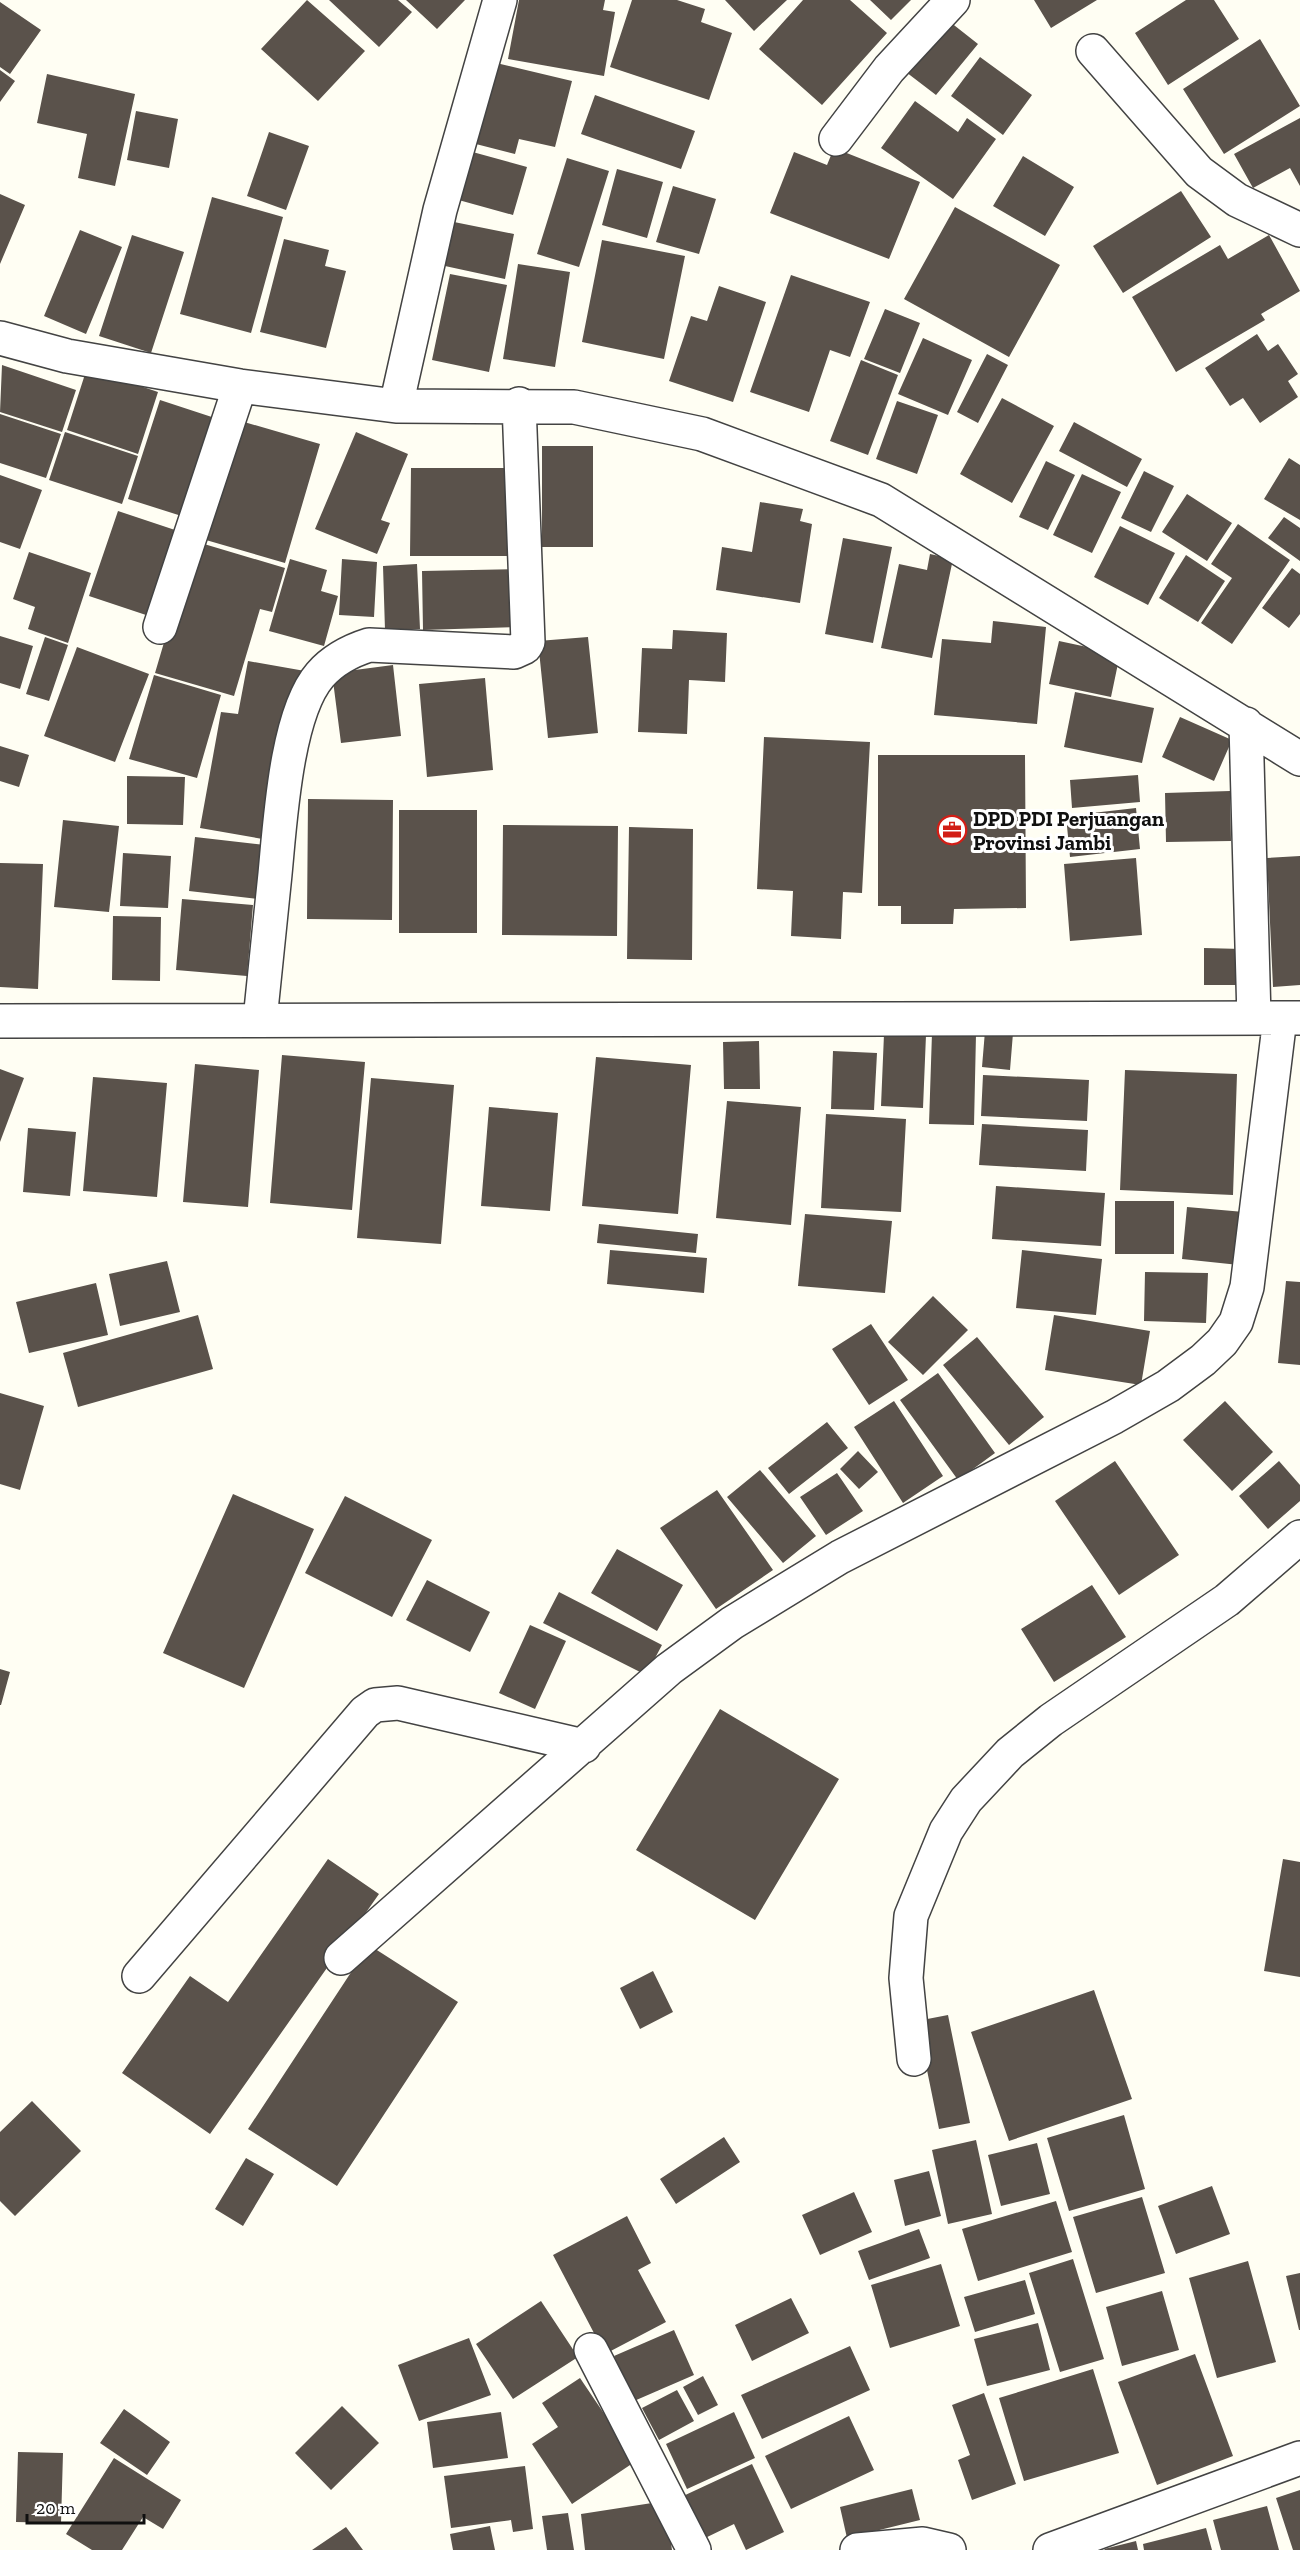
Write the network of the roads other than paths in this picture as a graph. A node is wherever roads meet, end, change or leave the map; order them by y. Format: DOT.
graph roads {
  1 [pos="500,0"];
  2 [pos="953,0"];
  3 [pos="1093,51"];
  4 [pos="836,139"];
  5 [pos="1300,230"];
  6 [pos="0,338"];
  7 [pos="240,386"];
  8 [pos="519,404"];
  9 [pos="396,406"];
  10 [pos="160,627"];
  11 [pos="1246,724"];
  12 [pos="1300,759"];
  13 [pos="1278,1018"];
  14 [pos="260,1020"];
  15 [pos="0,1021"];
  16 [pos="1300,1537"];
  17 [pos="584,1746"];
  18 [pos="341,1958"];
  19 [pos="139,1976"];
  20 [pos="914,2059"];
  21 [pos="591,2350"];
  22 [pos="1300,2458"];
  23 [pos="694,2550"];
  24 [pos="857,2550"];
  25 [pos="949,2550"];
  26 [pos="1050,2550"];
  1 -- 9 [label="street"];
  2 -- 4 [label="street"];
  3 -- 5 [label="street"];
  6 -- 7 [label="street"];
  7 -- 9 [label="street"];
  7 -- 10 [label="street"];
  8 -- 9 [label="street"];
  8 -- 11 [label="street"];
  8 -- 14 [label="street"];
  11 -- 12 [label="street"];
  11 -- 13 [label="street"];
  13 -- 14 [label="street"];
  13 -- 17 [label="street"];
  14 -- 15 [label="street"];
  16 -- 20 [label="street"];
  17 -- 18 [label="street"];
  17 -- 19 [label="street"];
  21 -- 23 [label="street"];
  22 -- 26 [label="street"];
  24 -- 25 [label="street"];
}
